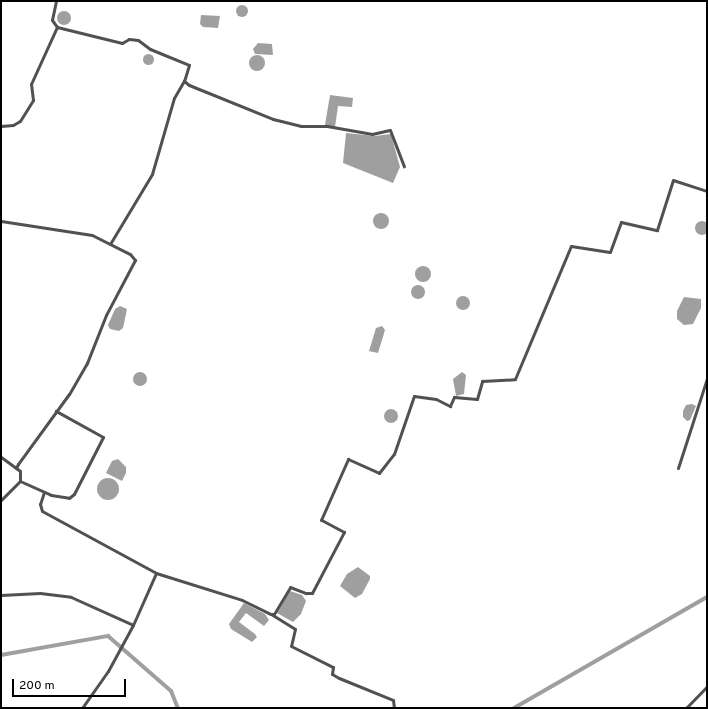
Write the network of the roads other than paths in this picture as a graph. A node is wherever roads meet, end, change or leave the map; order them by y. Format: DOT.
graph roads {
  1 [pos="56,1"];
  2 [pos="57,27"];
  3 [pos="184,81"];
  4 [pos="1,126"];
  5 [pos="404,166"];
  6 [pos="707,191"];
  7 [pos="1,220"];
  8 [pos="110,244"];
  9 [pos="707,378"];
  10 [pos="56,411"];
  11 [pos="1,458"];
  12 [pos="16,468"];
  13 [pos="678,468"];
  14 [pos="20,481"];
  15 [pos="44,492"];
  16 [pos="1,500"];
  17 [pos="156,573"];
  18 [pos="1,595"];
  19 [pos="270,614"];
  20 [pos="133,625"];
  21 [pos="707,686"];
  22 [pos="82,708"];
  23 [pos="394,708"];
  24 [pos="686,708"];
  1 -- 2 [label="street"];
  2 -- 3 [label="street"];
  2 -- 4 [label="street"];
  3 -- 5 [label="street"];
  3 -- 8 [label="street"];
  6 -- 19 [label="street"];
  7 -- 8 [label="street"];
  8 -- 10 [label="street"];
  9 -- 13 [label="street"];
  10 -- 12 [label="street"];
  10 -- 15 [label="street"];
  11 -- 12 [label="street"];
  12 -- 14 [label="street"];
  14 -- 15 [label="street"];
  14 -- 16 [label="street"];
  15 -- 17 [label="street"];
  17 -- 19 [label="street"];
  17 -- 20 [label="street"];
  18 -- 20 [label="street"];
  19 -- 23 [label="street"];
  20 -- 22 [label="street"];
  21 -- 24 [label="street"];
}
